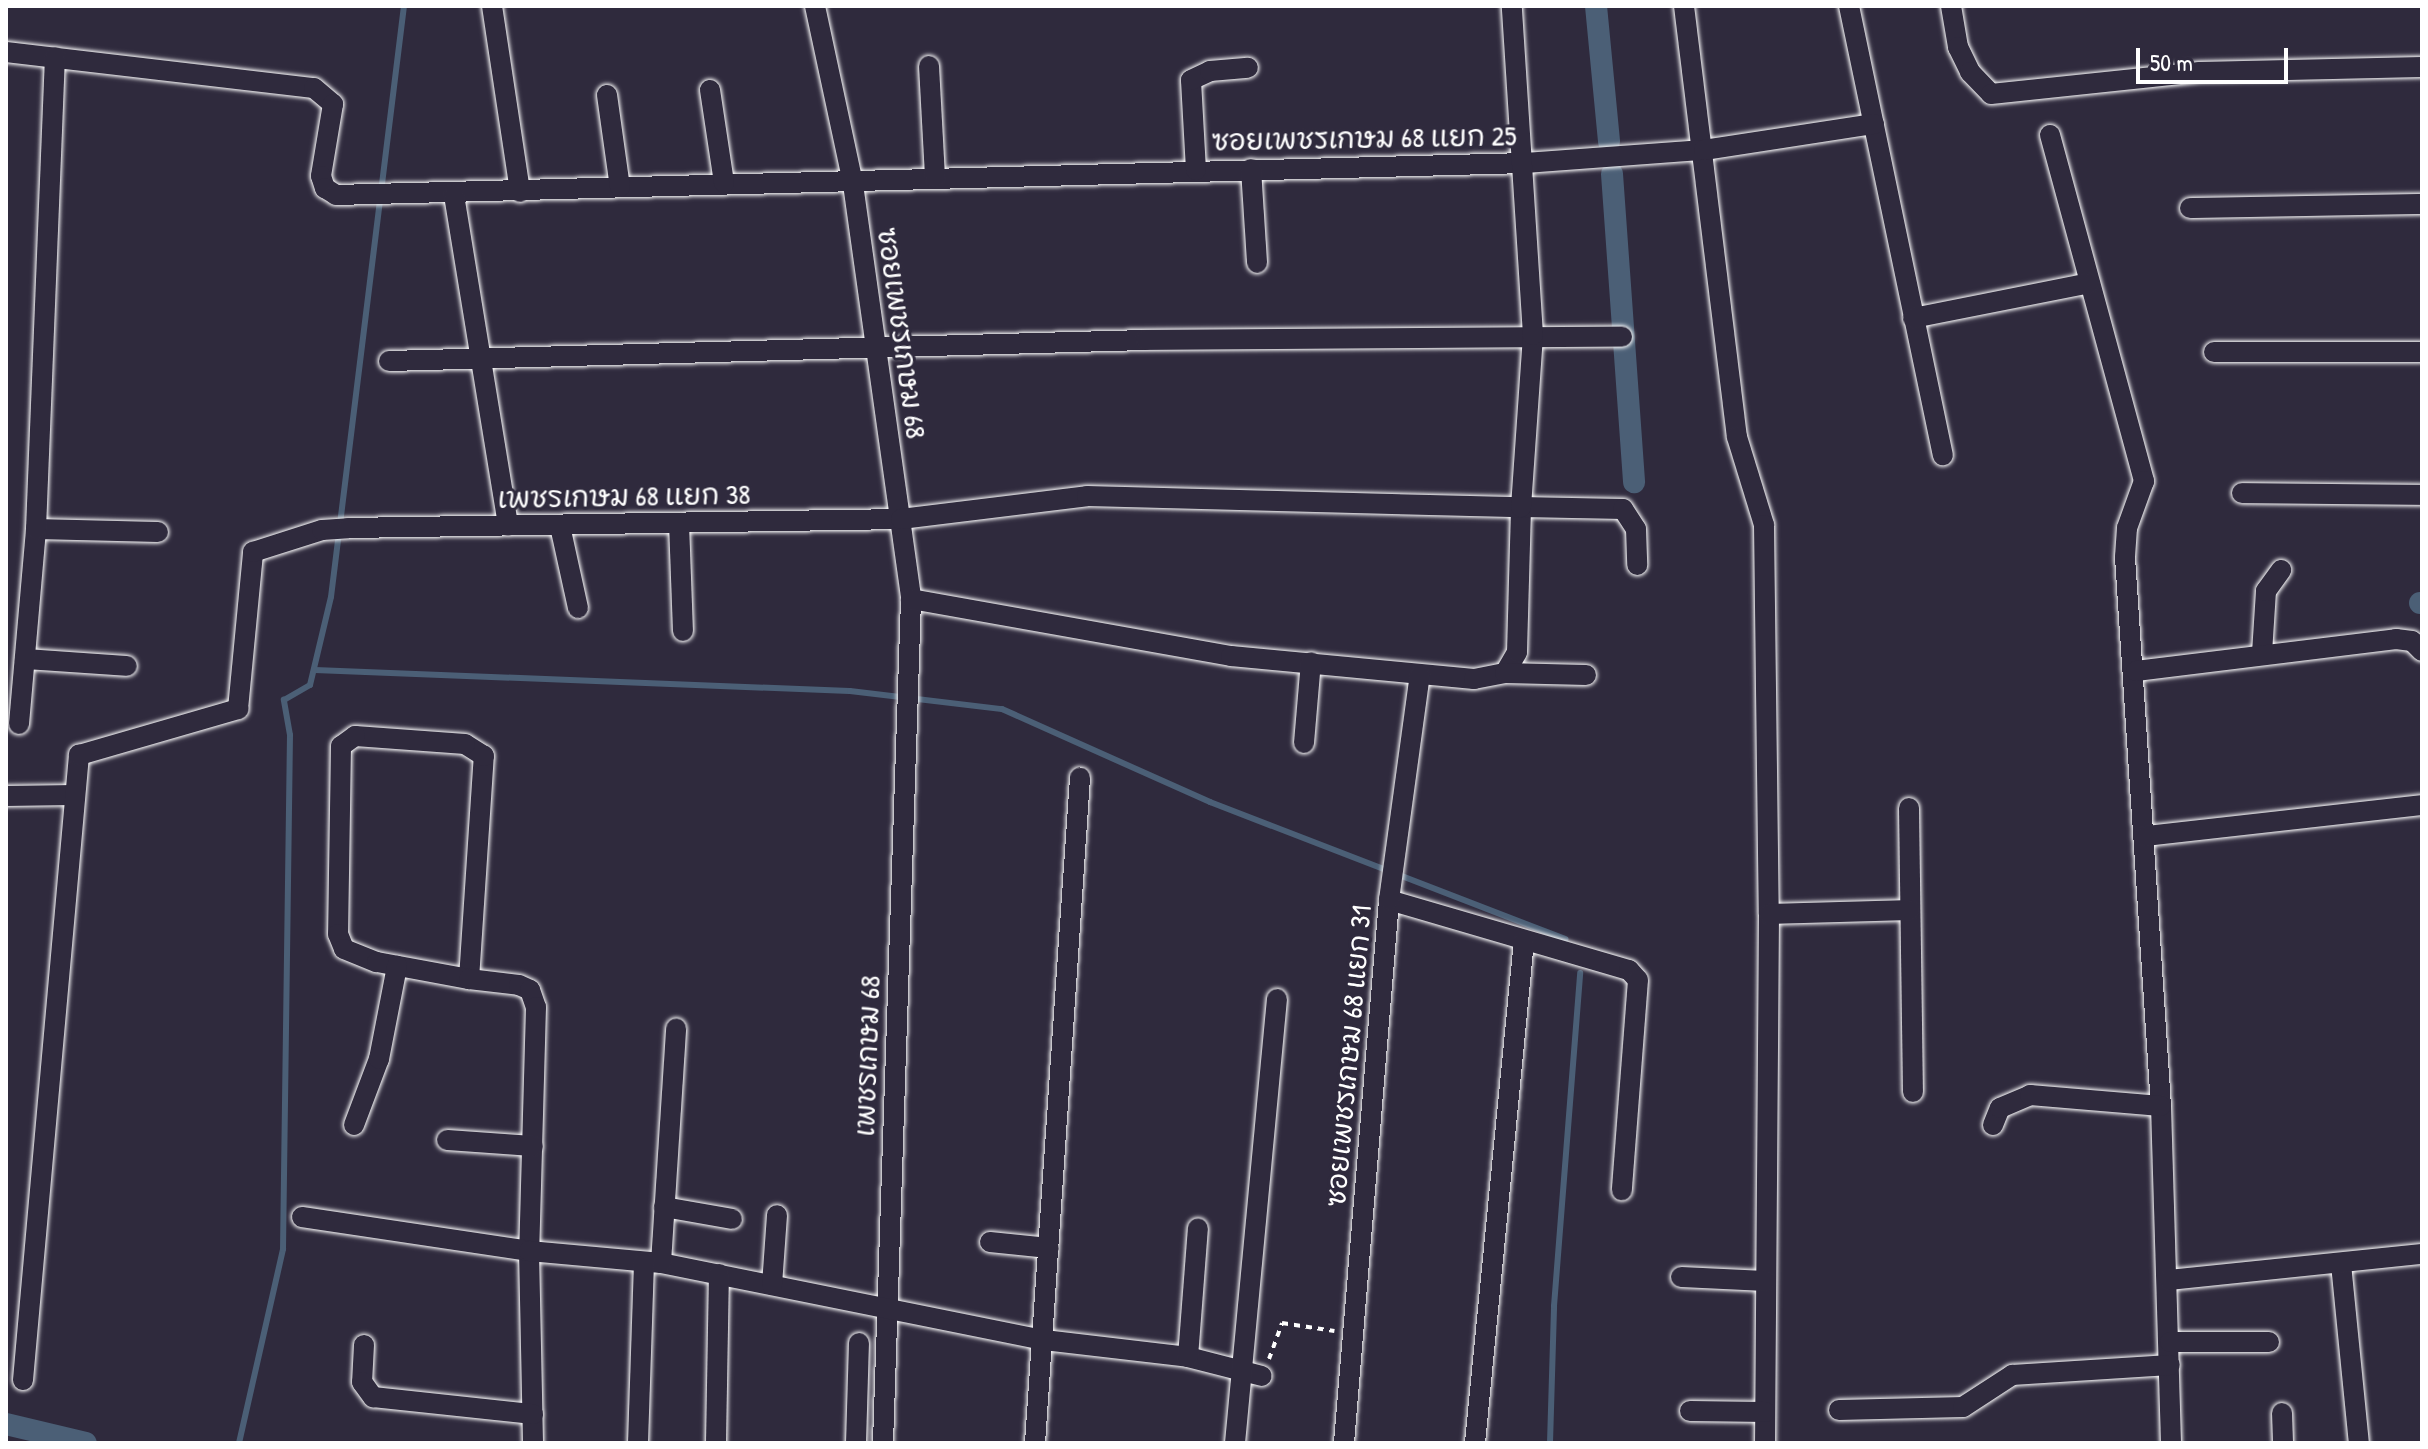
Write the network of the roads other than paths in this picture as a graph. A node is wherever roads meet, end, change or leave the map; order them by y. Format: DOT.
graph roads {
  1 [pos="492,6"];
  2 [pos="815,6"];
  3 [pos="1512,6"];
  4 [pos="1684,6"];
  5 [pos="1849,6"];
  6 [pos="1951,6"];
  7 [pos="6,52"];
  8 [pos="55,57"];
  9 [pos="929,66"];
  10 [pos="2422,67"];
  11 [pos="1248,68"];
  12 [pos="710,90"];
  13 [pos="607,95"];
  14 [pos="1874,124"];
  15 [pos="2050,135"];
  16 [pos="1704,150"];
  17 [pos="1525,163"];
  18 [pos="1251,169"];
  19 [pos="1196,170"];
  20 [pos="935,177"];
  21 [pos="724,183"];
  22 [pos="853,184"];
  23 [pos="620,187"];
  24 [pos="520,192"];
  25 [pos="454,195"];
  26 [pos="2422,204"];
  27 [pos="2190,208"];
  28 [pos="1257,263"];
  29 [pos="2090,283"];
  30 [pos="1913,318"];
  31 [pos="1533,335"];
  32 [pos="1622,337"];
  33 [pos="875,351"];
  34 [pos="2214,352"];
  35 [pos="2422,352"];
  36 [pos="478,359"];
  37 [pos="389,361"];
  38 [pos="1943,455"];
  39 [pos="2242,493"];
  40 [pos="2422,495"];
  41 [pos="1521,507"];
  42 [pos="901,519"];
  43 [pos="679,523"];
  44 [pos="508,526"];
  45 [pos="560,526"];
  46 [pos="36,529"];
  47 [pos="158,532"];
  48 [pos="1637,565"];
  49 [pos="2281,570"];
  50 [pos="911,599"];
  51 [pos="578,608"];
  52 [pos="683,631"];
  53 [pos="2422,651"];
  54 [pos="2262,653"];
  55 [pos="25,659"];
  56 [pos="1311,662"];
  57 [pos="127,666"];
  58 [pos="908,670"];
  59 [pos="2136,671"];
  60 [pos="1505,673"];
  61 [pos="1420,675"];
  62 [pos="1586,675"];
  63 [pos="19,724"];
  64 [pos="1304,743"];
  65 [pos="1080,778"];
  66 [pos="74,795"];
  67 [pos="6,796"];
  68 [pos="2422,805"];
  69 [pos="1909,808"];
  70 [pos="2146,836"];
  71 [pos="1389,900"];
  72 [pos="1910,910"];
  73 [pos="1769,914"];
  74 [pos="1524,941"];
  75 [pos="397,966"];
  76 [pos="469,979"];
  77 [pos="1277,999"];
  78 [pos="676,1028"];
  79 [pos="1913,1092"];
  80 [pos="2161,1106"];
  81 [pos="354,1125"];
  82 [pos="1993,1125"];
  83 [pos="447,1140"];
  84 [pos="533,1146"];
  85 [pos="1622,1190"];
  86 [pos="664,1207"];
  87 [pos="777,1215"];
  88 [pos="302,1217"];
  89 [pos="732,1219"];
  90 [pos="1198,1228"];
  91 [pos="990,1242"];
  92 [pos="1049,1248"];
  93 [pos="529,1251"];
  94 [pos="2422,1254"];
  95 [pos="653,1262"];
  96 [pos="2341,1264"];
  97 [pos="719,1274"];
  98 [pos="1681,1277"];
  99 [pos="2169,1280"];
  100 [pos="1766,1281"];
  101 [pos="772,1285"];
  102 [pos="886,1309"];
  103 [pos="1044,1340"];
  104 [pos="2170,1342"];
  105 [pos="2269,1342"];
  106 [pos="859,1343"];
  107 [pos="364,1345"];
  108 [pos="1188,1357"];
  109 [pos="2170,1365"];
  110 [pos="1241,1373"];
  111 [pos="1262,1376"];
  112 [pos="23,1380"];
  113 [pos="1839,1410"];
  114 [pos="1690,1411"];
  115 [pos="1765,1412"];
  116 [pos="2282,1413"];
  117 [pos="533,1414"];
  118 [pos="533,1443"];
  119 [pos="638,1443"];
  120 [pos="716,1443"];
  121 [pos="856,1443"];
  122 [pos="883,1443"];
  123 [pos="1035,1443"];
  124 [pos="1235,1443"];
  125 [pos="1344,1443"];
  126 [pos="1475,1443"];
  127 [pos="1765,1443"];
  128 [pos="2171,1443"];
  129 [pos="2283,1443"];
  130 [pos="2359,1443"];
  1 -- 24 [label="street"];
  2 -- 22 [label="street, ซอยเพชรเกษม 68"];
  3 -- 17 [label="street"];
  4 -- 16 [label="street"];
  5 -- 14 [label="street"];
  6 -- 10 [label="street"];
  7 -- 8 [label="street"];
  8 -- 25 [label="street, ซอยเพชรเกษม 68 แยก 25"];
  8 -- 46 [label="street"];
  9 -- 20 [label="street"];
  11 -- 19 [label="street"];
  12 -- 21 [label="street"];
  13 -- 23 [label="street"];
  14 -- 16 [label="street, ซอยเพชรเกษม 68 แยก 25"];
  14 -- 30 [label="street"];
  15 -- 29 [label="street"];
  16 -- 17 [label="street, ซอยเพชรเกษม 68 แยก 25"];
  16 -- 73 [label="street"];
  17 -- 18 [label="street, ซอยเพชรเกษม 68 แยก 25"];
  17 -- 31 [label="street"];
  18 -- 19 [label="street, ซอยเพชรเกษม 68 แยก 25"];
  18 -- 28 [label="street"];
  19 -- 20 [label="street, ซอยเพชรเกษม 68 แยก 25"];
  20 -- 22 [label="street, ซอยเพชรเกษม 68 แยก 25"];
  21 -- 22 [label="street, ซอยเพชรเกษม 68 แยก 25"];
  21 -- 23 [label="street, ซอยเพชรเกษม 68 แยก 25"];
  22 -- 33 [label="street, ซอยเพชรเกษม 68"];
  23 -- 24 [label="street, ซอยเพชรเกษม 68 แยก 25"];
  24 -- 25 [label="street, ซอยเพชรเกษม 68 แยก 25"];
  25 -- 36 [label="street"];
  26 -- 27 [label="street"];
  29 -- 30 [label="street"];
  29 -- 59 [label="street"];
  30 -- 38 [label="street"];
  31 -- 32 [label="street"];
  31 -- 33 [label="street"];
  31 -- 41 [label="street"];
  33 -- 36 [label="street"];
  33 -- 42 [label="street, ซอยเพชรเกษม 68"];
  34 -- 35 [label="street"];
  36 -- 37 [label="street"];
  36 -- 44 [label="street"];
  39 -- 40 [label="street"];
  41 -- 42 [label="street, เพชรเกษม 68 แยก 38"];
  41 -- 48 [label="street, เพชรเกษม 68 แยก 38"];
  41 -- 60 [label="street"];
  42 -- 43 [label="street, เพชรเกษม 68 แยก 38"];
  42 -- 50 [label="street, ซอยเพชรเกษม 68"];
  43 -- 45 [label="street, เพชรเกษม 68 แยก 38"];
  43 -- 52 [label="street"];
  44 -- 45 [label="street, เพชรเกษม 68 แยก 38"];
  44 -- 66 [label="street, เพชรเกษม 68 แยก 38"];
  45 -- 51 [label="street"];
  46 -- 47 [label="street"];
  46 -- 55 [label="street"];
  49 -- 54 [label="street"];
  50 -- 56 [label="street"];
  50 -- 58 [label="street, ซอยเพชรเกษม 68"];
  53 -- 54 [label="street"];
  54 -- 59 [label="street"];
  55 -- 57 [label="street"];
  55 -- 63 [label="street"];
  56 -- 61 [label="street"];
  56 -- 64 [label="street"];
  58 -- 102 [label="street, เพชรเกษม 68"];
  59 -- 70 [label="street"];
  60 -- 61 [label="street"];
  60 -- 62 [label="street"];
  61 -- 71 [label="street, ซอยเพชรเกษม 68 แยก 31"];
  65 -- 92 [label="street"];
  66 -- 67 [label="street"];
  66 -- 112 [label="street"];
  68 -- 70 [label="street"];
  69 -- 72 [label="street"];
  70 -- 80 [label="street"];
  71 -- 74 [label="street"];
  71 -- 125 [label="street, ซอยเพชรเกษม 68 แยก 31"];
  72 -- 73 [label="street"];
  72 -- 79 [label="street"];
  73 -- 100 [label="street"];
  74 -- 85 [label="street"];
  74 -- 126 [label="street"];
  75 -- 76 [label="street"];
  75 -- 76 [label="street"];
  75 -- 81 [label="street"];
  76 -- 84 [label="street"];
  77 -- 110 [label="street"];
  78 -- 86 [label="street"];
  80 -- 82 [label="street"];
  80 -- 99 [label="street"];
  83 -- 84 [label="street"];
  84 -- 93 [label="street"];
  86 -- 89 [label="street"];
  86 -- 95 [label="street"];
  87 -- 101 [label="street"];
  88 -- 93 [label="street"];
  90 -- 108 [label="street"];
  91 -- 92 [label="street"];
  92 -- 103 [label="street"];
  93 -- 95 [label="street"];
  93 -- 117 [label="street"];
  94 -- 96 [label="street"];
  95 -- 97 [label="street"];
  95 -- 119 [label="street"];
  96 -- 99 [label="street"];
  96 -- 130 [label="street"];
  97 -- 101 [label="street"];
  97 -- 120 [label="street"];
  98 -- 100 [label="street"];
  99 -- 104 [label="street"];
  100 -- 115 [label="street"];
  101 -- 102 [label="street"];
  102 -- 103 [label="street"];
  102 -- 122 [label="street, เพชรเกษม 68"];
  103 -- 108 [label="street"];
  103 -- 123 [label="street"];
  104 -- 105 [label="street"];
  104 -- 109 [label="street"];
  106 -- 121 [label="street"];
  107 -- 117 [label="street"];
  108 -- 110 [label="street"];
  109 -- 113 [label="street"];
  109 -- 128 [label="street"];
  110 -- 111 [label="street"];
  110 -- 124 [label="street"];
  114 -- 115 [label="street"];
  115 -- 127 [label="street"];
  116 -- 129 [label="street"];
  117 -- 118 [label="street"];
}
